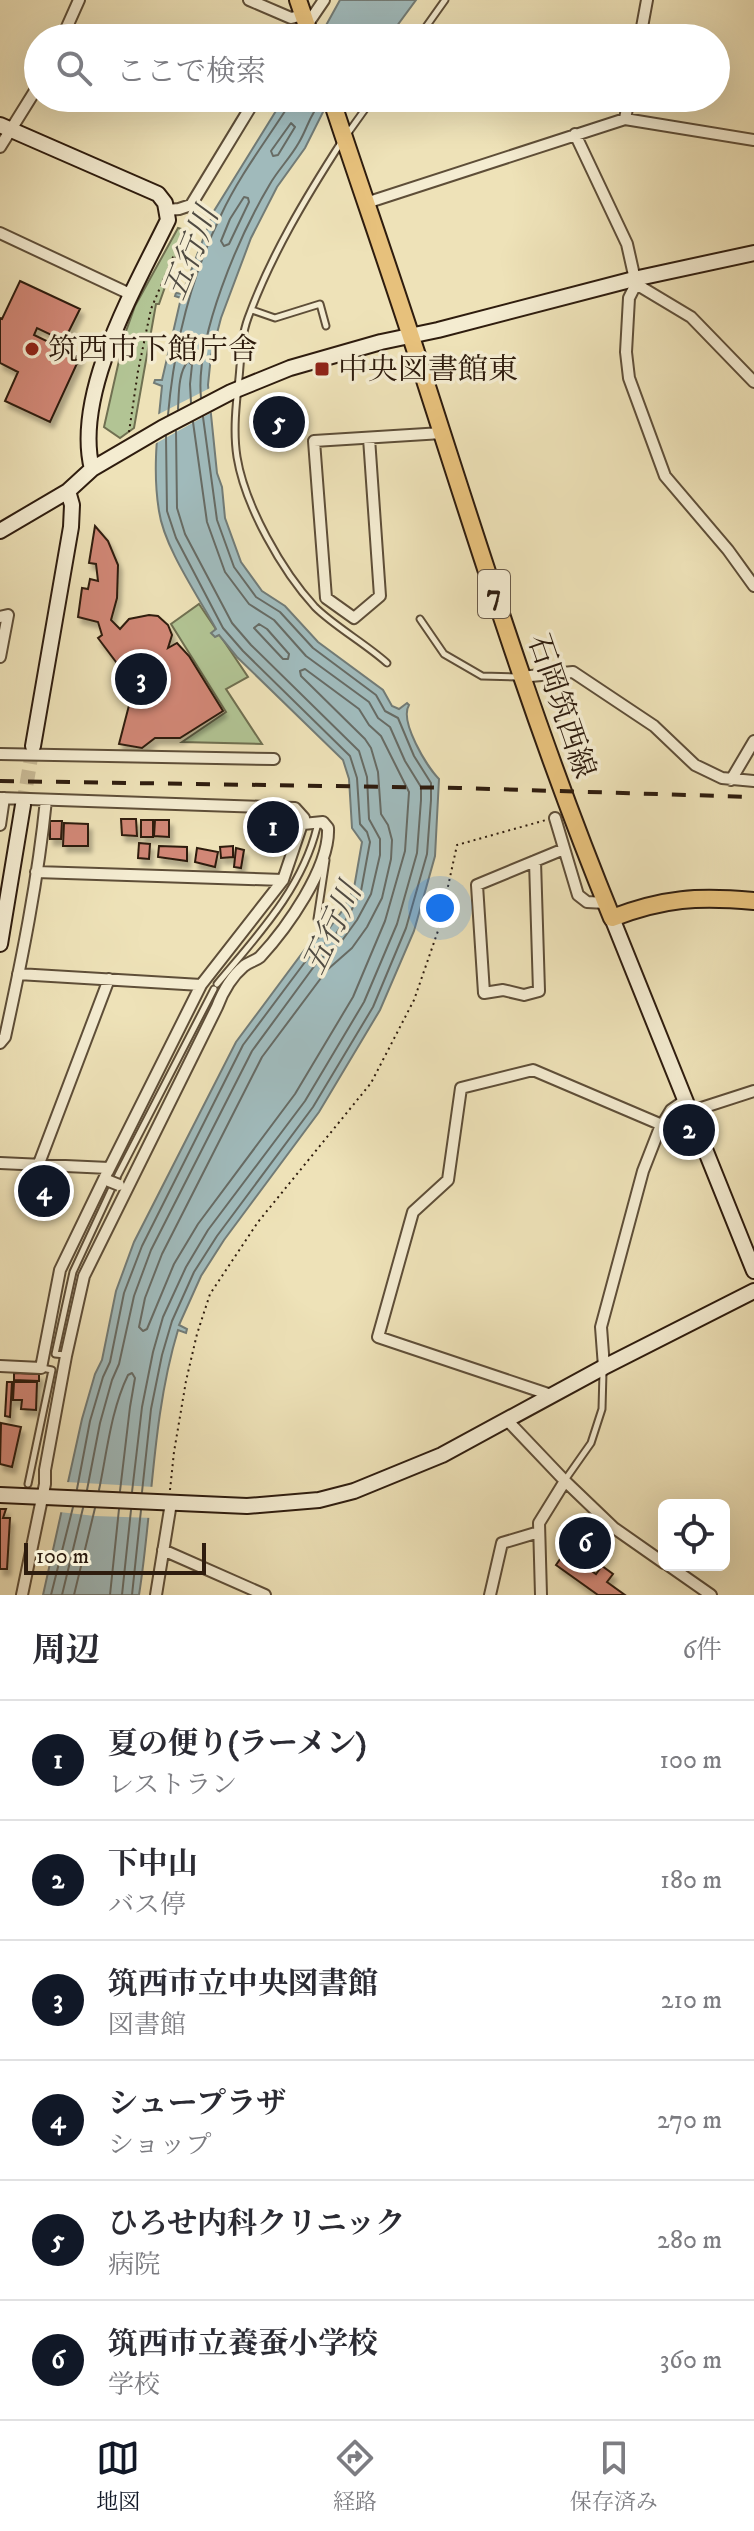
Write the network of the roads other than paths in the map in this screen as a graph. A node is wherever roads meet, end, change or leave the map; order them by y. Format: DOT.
graph roads {
  1 [pos="79,0"];
  2 [pos="249,0"];
  3 [pos="324,0"];
  4 [pos="445,0"];
  5 [pos="647,0"];
  6 [pos="68,24"];
  7 [pos="304,24"];
  8 [pos="428,24"];
  9 [pos="643,24"];
  10 [pos="24,103"];
  11 [pos="247,112"];
  12 [pos="336,112"];
  13 [pos="362,112"];
  14 [pos="626,112"];
  15 [pos="625,119"];
  16 [pos="5,127"];
  17 [pos="575,134"];
  18 [pos="343,135"];
  19 [pos="754,140"];
  20 [pos="0,147"];
  21 [pos="366,203"];
  22 [pos="167,210"];
  23 [pos="0,233"];
  24 [pos="754,253"];
  25 [pos="635,282"];
  26 [pos="130,294"];
  27 [pos="252,310"];
  28 [pos="326,326"];
  29 [pos="411,336"];
  30 [pos="754,382"];
  31 [pos="234,390"];
  32 [pos="442,433"];
  33 [pos="369,438"];
  34 [pos="92,469"];
  35 [pos="68,491"];
  36 [pos="0,531"];
  37 [pos="754,586"];
  38 [pos="0,617"];
  39 [pos="420,619"];
  40 [pos="0,657"];
  41 [pos="387,663"];
  42 [pos="520,677"];
  43 [pos="754,741"];
  44 [pos="33,746"];
  45 [pos="0,754"];
  46 [pos="274,759"];
  47 [pos="731,780"];
  48 [pos="754,781"];
  49 [pos="2,798"];
  50 [pos="46,800"];
  51 [pos="23,805"];
  52 [pos="555,818"];
  53 [pos="303,824"];
  54 [pos="0,825"];
  55 [pos="317,827"];
  56 [pos="327,839"];
  57 [pos="564,849"];
  58 [pos="535,861"];
  59 [pos="36,872"];
  60 [pos="283,880"];
  61 [pos="754,901"];
  62 [pos="609,910"];
  63 [pos="317,919"];
  64 [pos="0,944"];
  65 [pos="18,974"];
  66 [pos="109,979"];
  67 [pos="213,985"];
  68 [pos="0,1043"];
  69 [pos="754,1091"];
  70 [pos="686,1106"];
  71 [pos="662,1125"];
  72 [pos="0,1163"];
  73 [pos="38,1166"];
  74 [pos="109,1168"];
  75 [pos="115,1183"];
  76 [pos="754,1271"];
  77 [pos="754,1291"];
  78 [pos="66,1356"];
  79 [pos="0,1366"];
  80 [pos="604,1367"];
  81 [pos="41,1368"];
  82 [pos="551,1395"];
  83 [pos="506,1419"];
  84 [pos="565,1481"];
  85 [pos="28,1484"];
  86 [pos="0,1495"];
  87 [pos="46,1497"];
  88 [pos="168,1503"];
  89 [pos="539,1532"];
  90 [pos="163,1550"];
  91 [pos="658,1558"];
  92 [pos="676,1571"];
  93 [pos="22,1595"];
  94 [pos="156,1595"];
  95 [pos="265,1595"];
  96 [pos="490,1595"];
  97 [pos="541,1595"];
  98 [pos="711,1595"];
  1 -- 6 [label="street"];
  2 -- 7 [label="street"];
  3 -- 7 [label="street"];
  4 -- 8 [label="lane"];
  5 -- 9 [label="street"];
  10 -- 16 [label="street"];
  11 -- 22 [label="street"];
  12 -- 18 [label="main road, 石岡筑西線 / 7"];
  13 -- 18 [label="lane"];
  14 -- 15 [label="street"];
  15 -- 17 [label="street"];
  15 -- 19 [label="street"];
  16 -- 20 [label="street"];
  16 -- 22 [label="street"];
  17 -- 21 [label="street"];
  17 -- 25 [label="street"];
  18 -- 21 [label="main road, 石岡筑西線 / 7"];
  18 -- 27 [label="lane"];
  21 -- 29 [label="main road, 石岡筑西線 / 7"];
  22 -- 26 [label="street"];
  23 -- 26 [label="street"];
  24 -- 25 [label="street"];
  25 -- 29 [label="street"];
  25 -- 30 [label="street"];
  25 -- 37 [label="street"];
  26 -- 34 [label="street"];
  27 -- 28 [label="lane"];
  27 -- 31 [label="lane"];
  29 -- 31 [label="street"];
  29 -- 32 [label="main road, 石岡筑西線 / 7"];
  31 -- 34 [label="street"];
  31 -- 41 [label="lane"];
  32 -- 33 [label="street"];
  32 -- 42 [label="main road, 石岡筑西線 / 7"];
  33 -- 33 [label="street"];
  34 -- 35 [label="street"];
  35 -- 36 [label="street"];
  35 -- 44 [label="street"];
  38 -- 40 [label="street"];
  39 -- 42 [label="lane"];
  42 -- 47 [label="street"];
  42 -- 62 [label="main road, 石岡筑西線 / 7"];
  43 -- 47 [label="street"];
  45 -- 46 [label="street"];
  47 -- 48 [label="street"];
  49 -- 50 [label="street"];
  49 -- 54 [label="street"];
  50 -- 53 [label="street"];
  50 -- 59 [label="street"];
  51 -- 64 [label="street"];
  52 -- 57 [label="street"];
  53 -- 56 [label="street"];
  53 -- 60 [label="street"];
  55 -- 67 [label="lane"];
  56 -- 63 [label="lane"];
  56 -- 67 [label="street"];
  57 -- 58 [label="street"];
  57 -- 62 [label="street"];
  58 -- 58 [label="street"];
  59 -- 60 [label="street"];
  59 -- 65 [label="street"];
  60 -- 67 [label="street"];
  61 -- 62 [label="main road"];
  62 -- 70 [label="street"];
  65 -- 66 [label="street"];
  65 -- 68 [label="street"];
  66 -- 67 [label="street"];
  66 -- 73 [label="street"];
  67 -- 74 [label="street"];
  67 -- 75 [label="street"];
  67 -- 78 [label="lane"];
  69 -- 70 [label="street"];
  70 -- 71 [label="street"];
  70 -- 76 [label="street"];
  71 -- 80 [label="street"];
  71 -- 82 [label="street"];
  72 -- 73 [label="street"];
  73 -- 74 [label="street"];
  74 -- 75 [label="street"];
  75 -- 78 [label="street"];
  75 -- 81 [label="street"];
  77 -- 80 [label="street"];
  78 -- 87 [label="street"];
  79 -- 81 [label="street"];
  80 -- 82 [label="street"];
  80 -- 84 [label="lane"];
  81 -- 85 [label="lane"];
  82 -- 83 [label="street"];
  83 -- 84 [label="street"];
  83 -- 88 [label="street"];
  84 -- 89 [label="street"];
  84 -- 91 [label="street"];
  86 -- 87 [label="street"];
  87 -- 88 [label="street"];
  87 -- 93 [label="street"];
  88 -- 90 [label="street"];
  89 -- 96 [label="street"];
  89 -- 97 [label="street"];
  90 -- 94 [label="street"];
  90 -- 95 [label="street"];
  92 -- 98 [label="street"];
}
